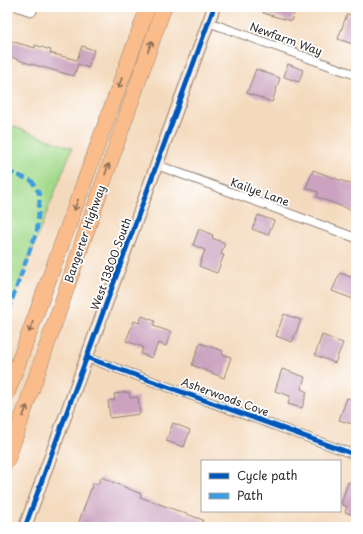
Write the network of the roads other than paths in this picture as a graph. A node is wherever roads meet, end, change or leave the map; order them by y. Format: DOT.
graph roads {
  1 [pos="18,7"];
  2 [pos="148,7"];
  3 [pos="164,7"];
  4 [pos="214,7"];
  5 [pos="33,10"];
  6 [pos="208,22"];
  7 [pos="356,75"];
  8 [pos="157,165"];
  9 [pos="356,238"];
  10 [pos="88,358"];
  11 [pos="7,394"];
  12 [pos="356,455"];
  13 [pos="7,461"];
  14 [pos="25,527"];
  1 -- 5 [label="street"];
  2 -- 11 [label="highway, Bangerter Highway, one-way"];
  13 -- 3 [label="highway, Bangerter Highway, one-way"];
  4 -- 6 [label="street, West 13800 South"];
  6 -- 7 [label="street, Newfarm Way"];
  6 -- 8 [label="street, West 13800 South"];
  8 -- 9 [label="street, Kailye Lane"];
  8 -- 10 [label="street, West 13800 South"];
  10 -- 12 [label="street, Asherwoods Cove"];
  10 -- 14 [label="street, West 13800 South"];
}
